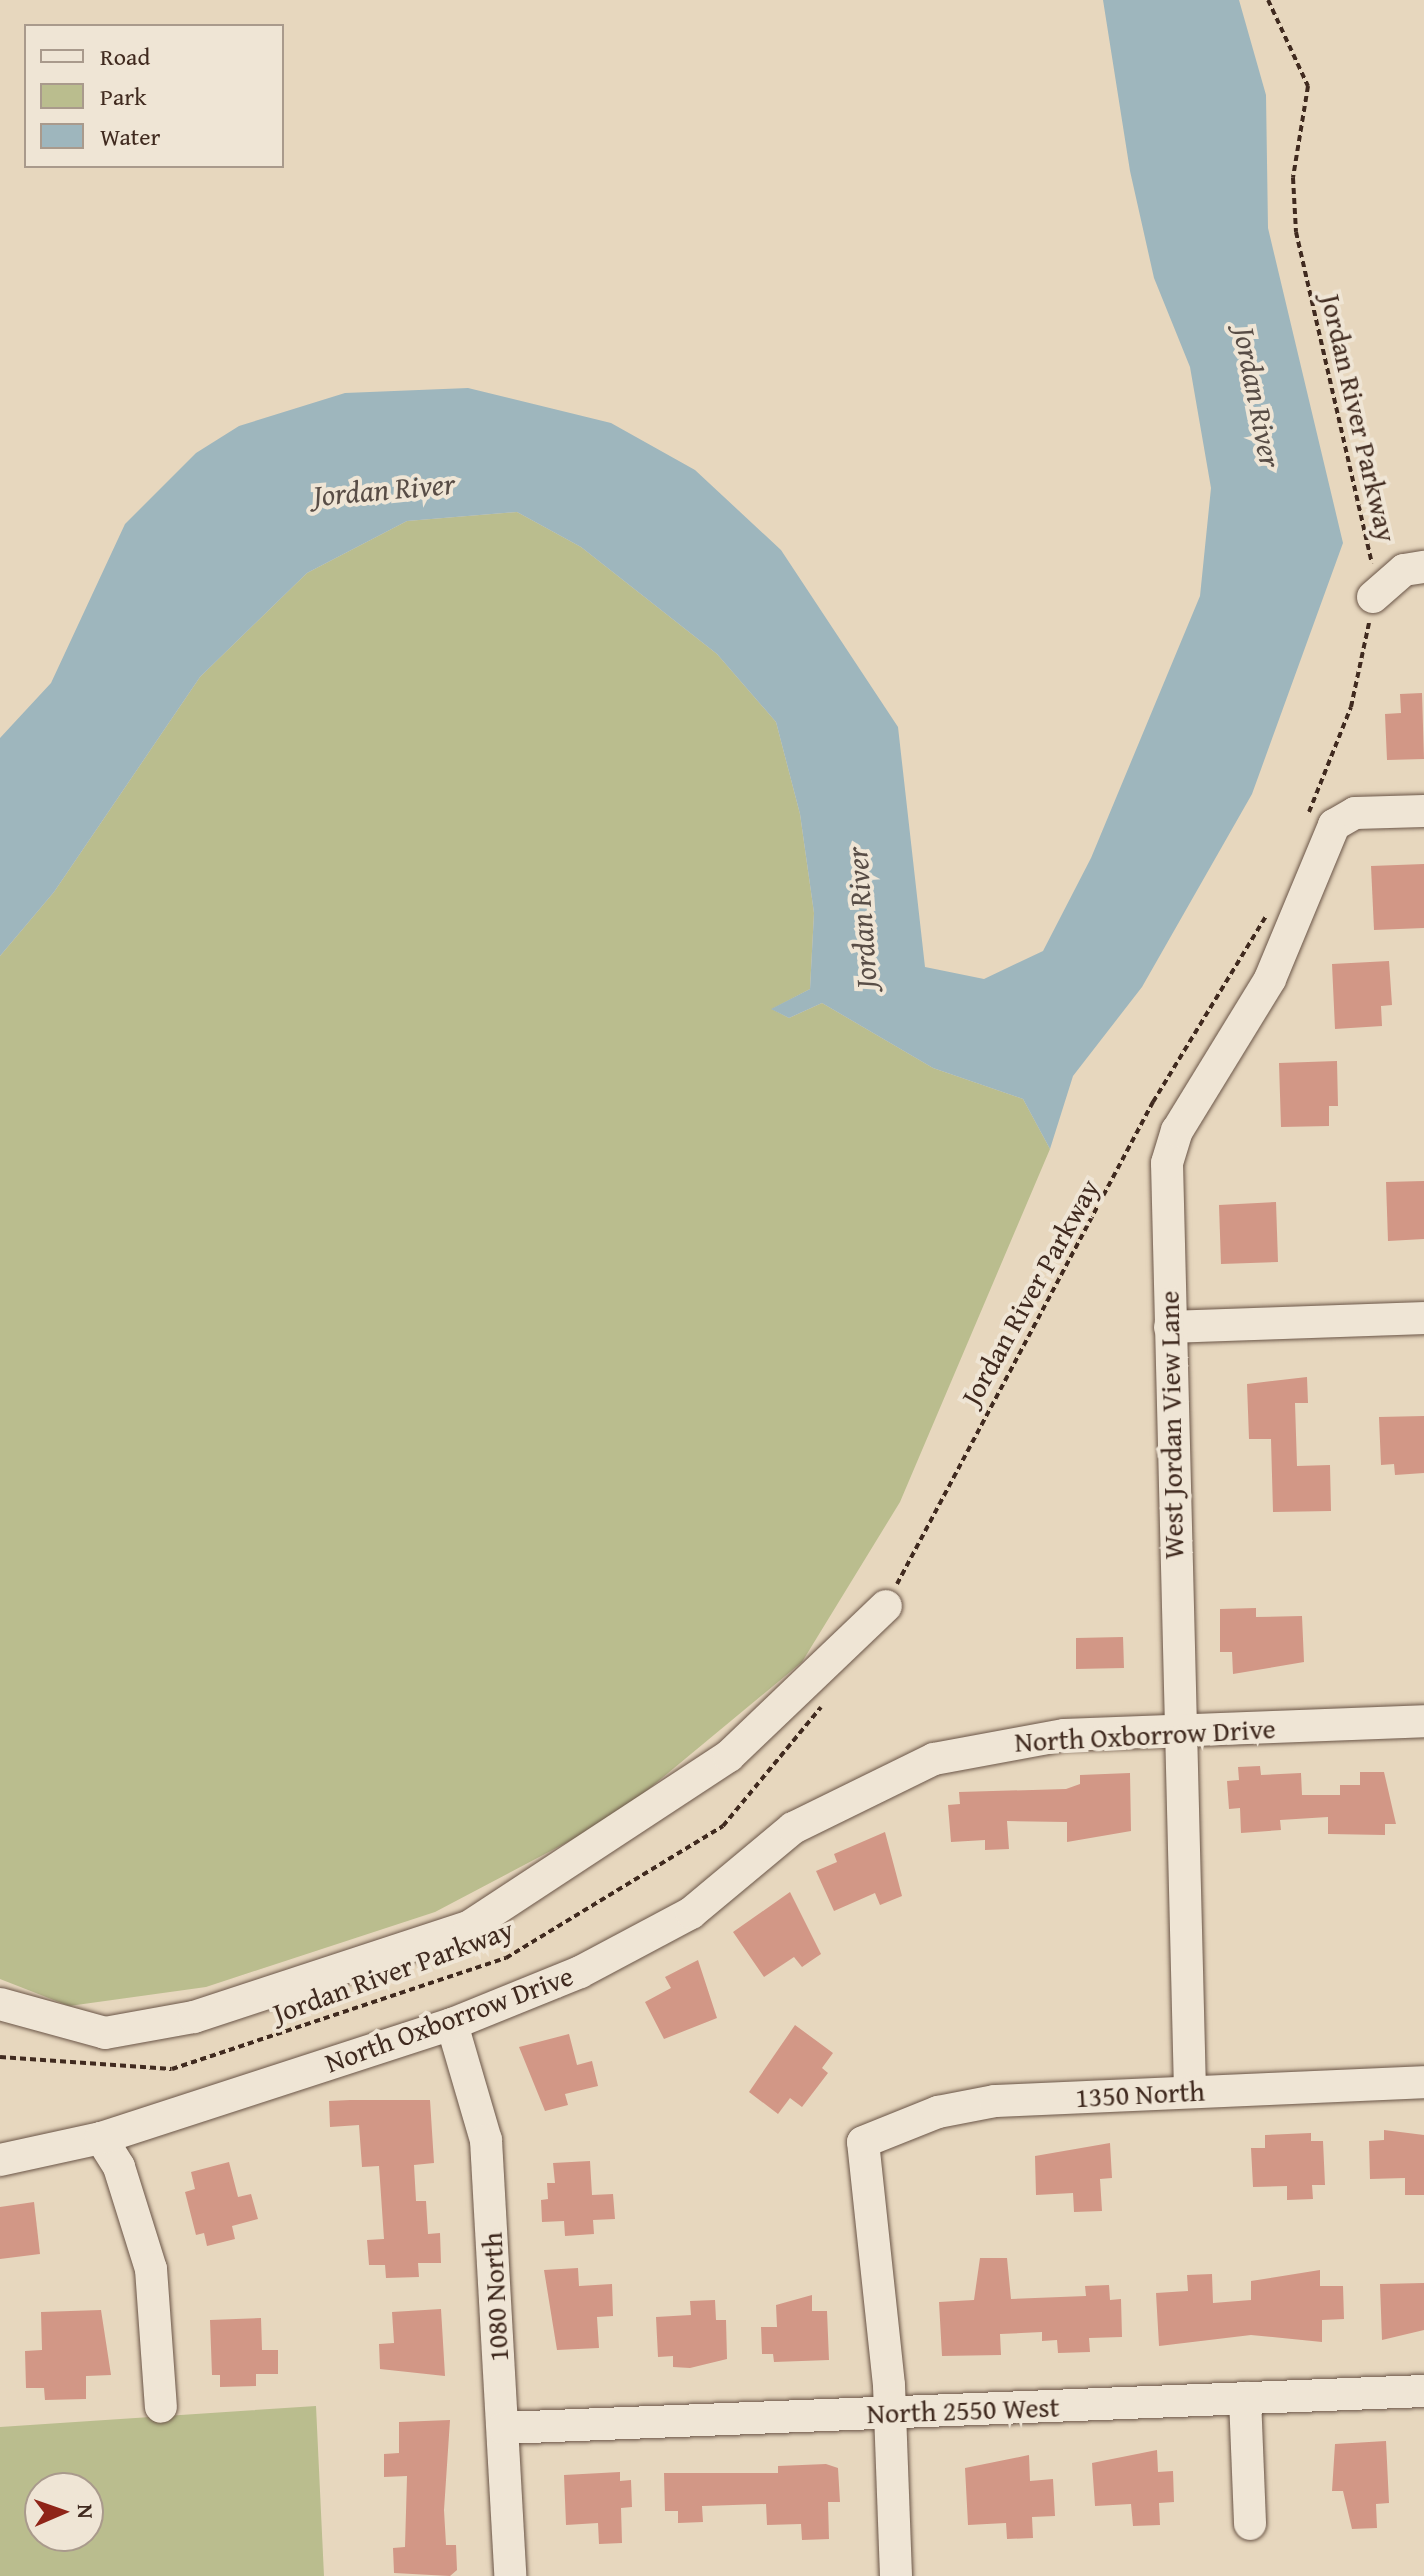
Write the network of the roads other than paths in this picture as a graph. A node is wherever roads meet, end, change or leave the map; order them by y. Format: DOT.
graph roads {
  1 [pos="1424,567"];
  2 [pos="1373,597"];
  3 [pos="1424,811"];
  4 [pos="1424,1318"];
  5 [pos="1170,1327"];
  6 [pos="886,1606"];
  7 [pos="1424,1721"];
  8 [pos="1176,1731"];
  9 [pos="0,2004"];
  10 [pos="452,2024"];
  11 [pos="1424,2082"];
  12 [pos="1190,2091"];
  13 [pos="101,2138"];
  14 [pos="0,2160"];
  15 [pos="1424,2391"];
  16 [pos="1245,2398"];
  17 [pos="161,2407"];
  18 [pos="890,2413"];
  19 [pos="503,2428"];
  20 [pos="1250,2524"];
  21 [pos="510,2576"];
  22 [pos="896,2576"];
  1 -- 2 [label="street"];
  3 -- 5 [label="street, West Jordan View Lane"];
  4 -- 5 [label="street"];
  5 -- 8 [label="street, West Jordan View Lane"];
  6 -- 9 [label="street"];
  7 -- 8 [label="street, North Oxborrow Drive"];
  8 -- 10 [label="street, North Oxborrow Drive"];
  8 -- 12 [label="street, West Jordan View Lane"];
  10 -- 13 [label="street, North Oxborrow Drive"];
  10 -- 19 [label="street, 1080 North"];
  11 -- 12 [label="street, 1350 North"];
  12 -- 18 [label="street, 1350 North"];
  13 -- 14 [label="street, North Oxborrow Drive"];
  13 -- 17 [label="street"];
  15 -- 16 [label="street, North 2550 West"];
  16 -- 18 [label="street, North 2550 West"];
  16 -- 20 [label="street"];
  18 -- 19 [label="street, North 2550 West"];
  18 -- 22 [label="street"];
  19 -- 21 [label="street, 1080 North"];
}
